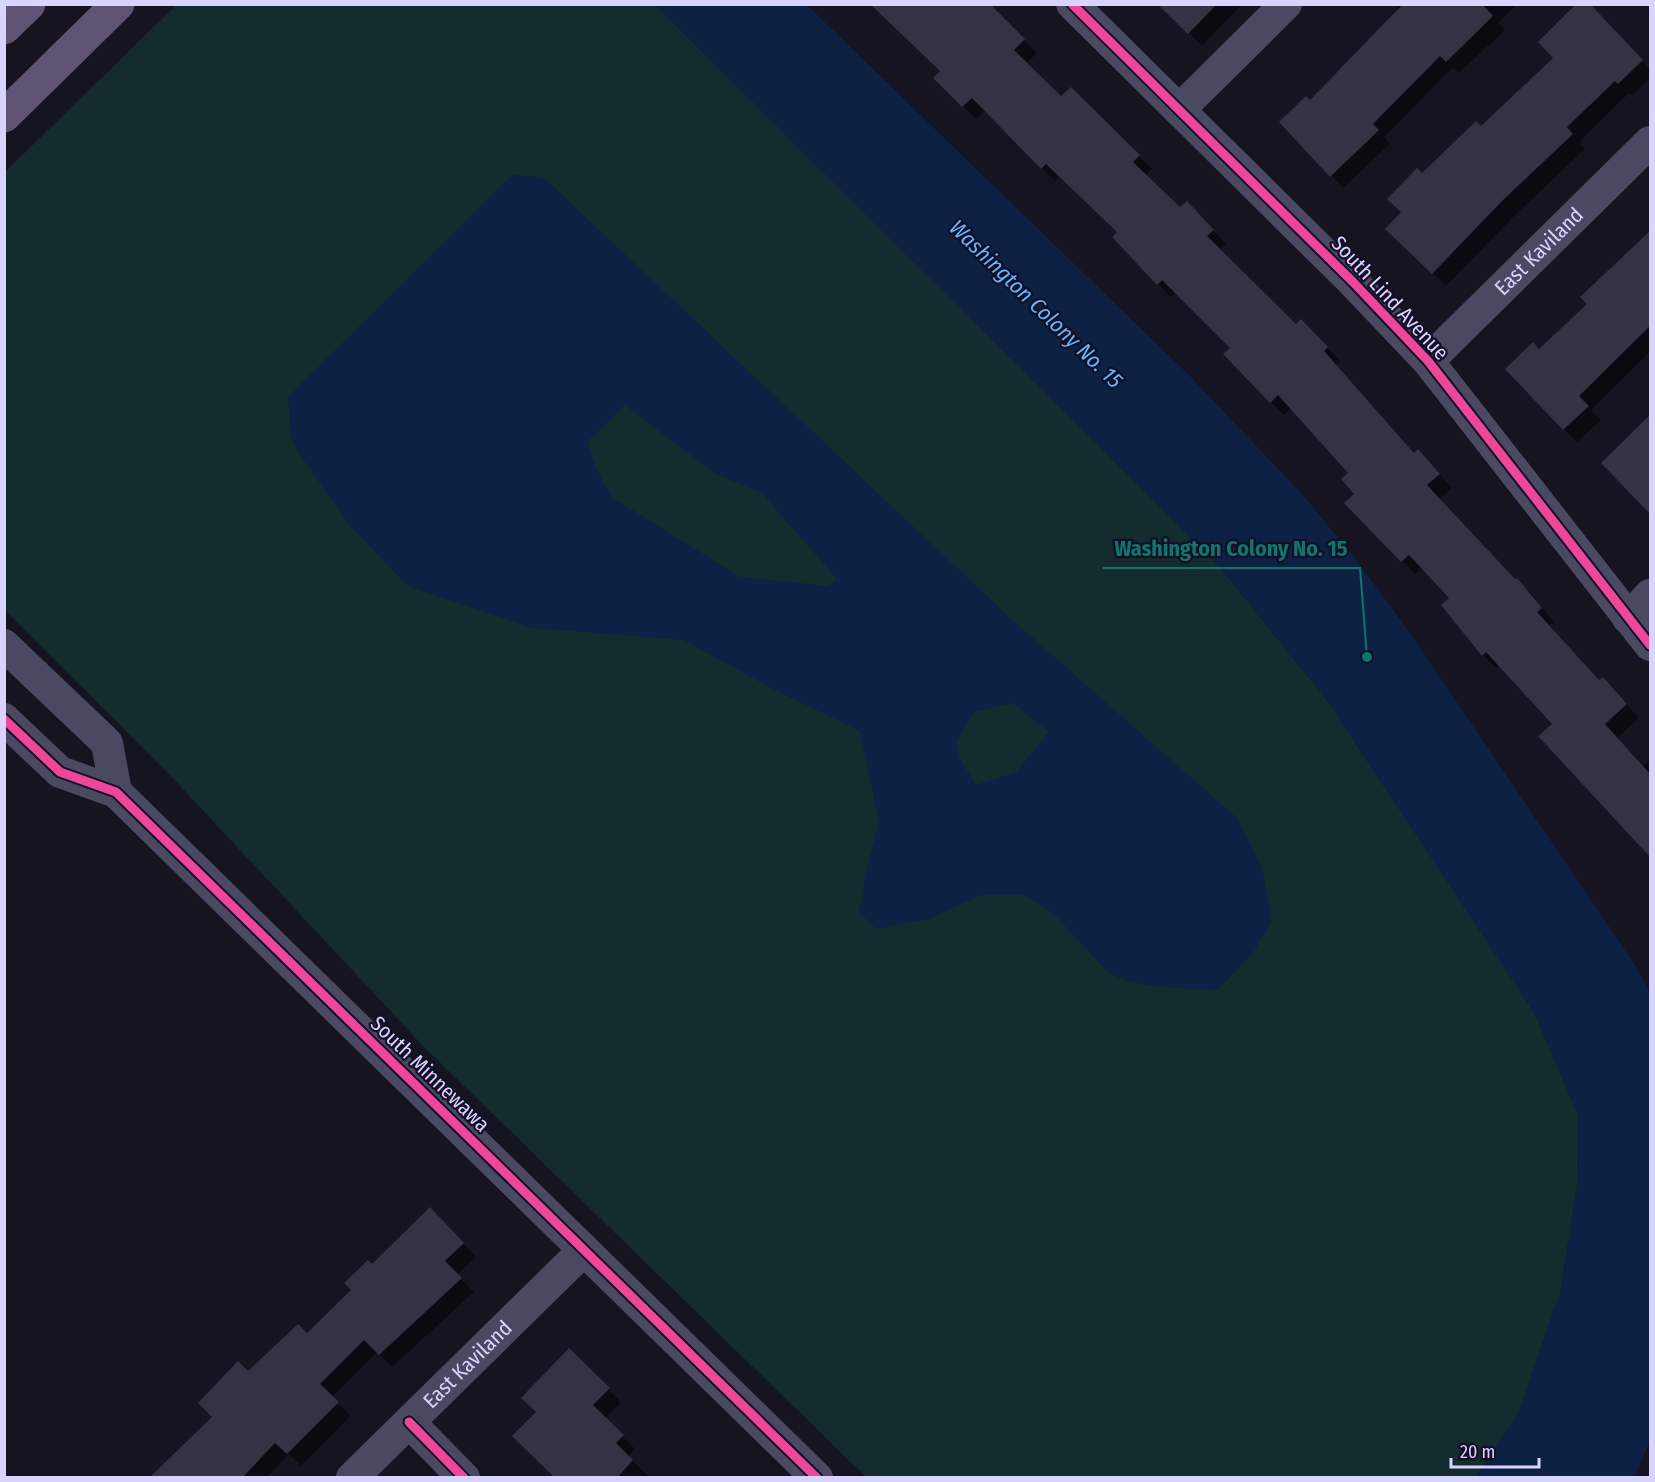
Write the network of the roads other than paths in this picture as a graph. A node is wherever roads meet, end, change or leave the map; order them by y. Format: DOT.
graph roads {
  1 [pos="29,4"];
  2 [pos="118,4"];
  3 [pos="1071,4"];
  4 [pos="1286,4"];
  5 [pos="4,28"];
  6 [pos="1179,110"];
  7 [pos="4,116"];
  8 [pos="1650,142"];
  9 [pos="1428,361"];
  10 [pos="1650,595"];
  11 [pos="1628,618"];
  12 [pos="4,645"];
  13 [pos="1650,645"];
  14 [pos="4,719"];
  15 [pos="116,792"];
  16 [pos="584,1250"];
  17 [pos="409,1422"];
  18 [pos="352,1478"];
  19 [pos="464,1478"];
  20 [pos="817,1478"];
  1 -- 5 [label="main road"];
  2 -- 7 [label="main road"];
  3 -- 6 [label="street, South Lind Avenue"];
  4 -- 6 [label="street"];
  6 -- 9 [label="street, South Lind Avenue"];
  8 -- 9 [label="street, East Kaviland"];
  9 -- 11 [label="street, South Lind Avenue"];
  10 -- 11 [label="street"];
  11 -- 13 [label="street, South Lind Avenue"];
  12 -- 15 [label="street"];
  14 -- 15 [label="street, South Minnewawa"];
  15 -- 16 [label="street, South Minnewawa"];
  16 -- 17 [label="street, East Kaviland"];
  16 -- 20 [label="street, South Minnewawa"];
  17 -- 18 [label="street, East Kaviland"];
  17 -- 19 [label="street"];
}
